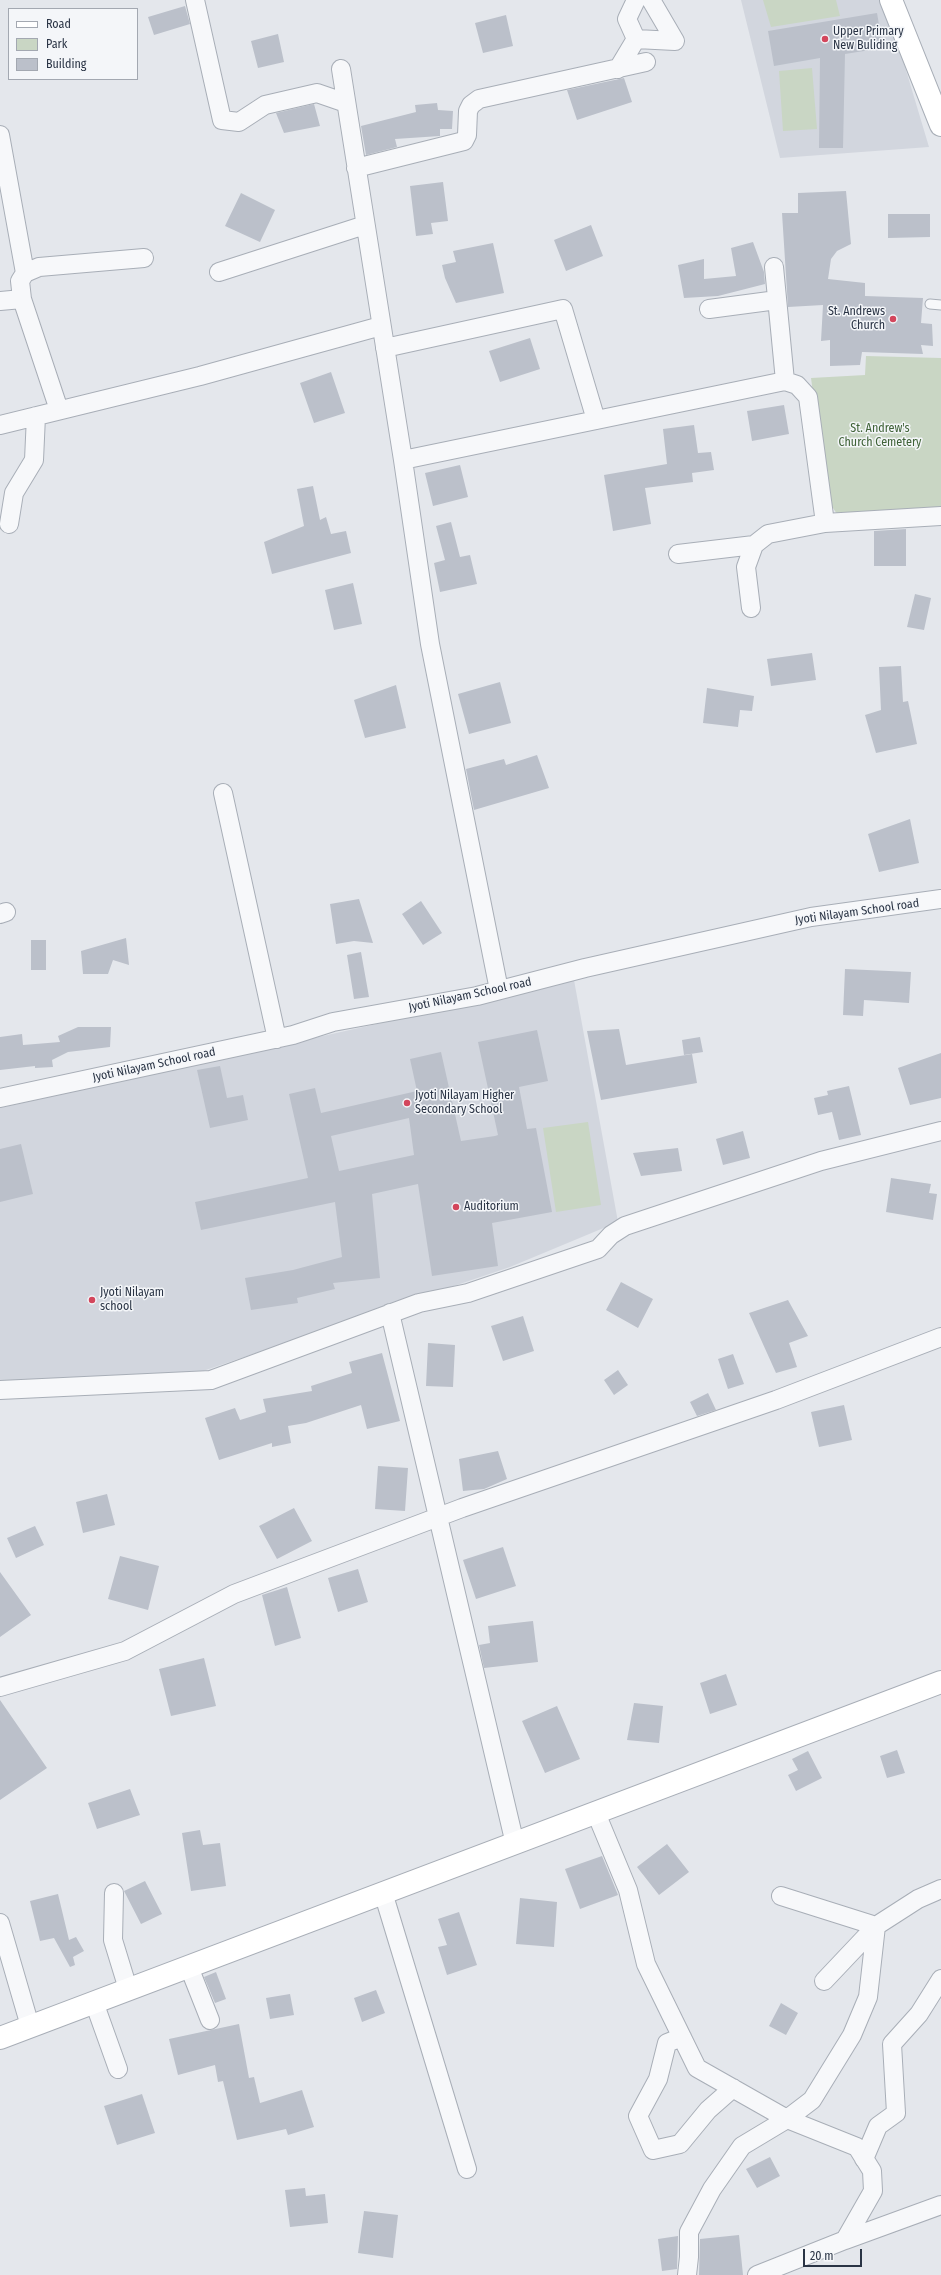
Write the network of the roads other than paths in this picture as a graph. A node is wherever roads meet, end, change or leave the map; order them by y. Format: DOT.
graph roads {
  1 [pos="195,0"];
  2 [pos="636,0"];
  3 [pos="650,0"];
  4 [pos="891,0"];
  5 [pos="636,39"];
  6 [pos="646,62"];
  7 [pos="341,69"];
  8 [pos="618,69"];
  9 [pos="346,103"];
  10 [pos="941,126"];
  11 [pos="0,135"];
  12 [pos="356,168"];
  13 [pos="365,225"];
  14 [pos="144,258"];
  15 [pos="774,267"];
  16 [pos="219,272"];
  17 [pos="25,273"];
  18 [pos="22,299"];
  19 [pos="777,300"];
  20 [pos="0,301"];
  21 [pos="930,304"];
  22 [pos="941,305"];
  23 [pos="710,309"];
  24 [pos="381,326"];
  25 [pos="385,348"];
  26 [pos="785,381"];
  27 [pos="59,410"];
  28 [pos="36,416"];
  29 [pos="596,420"];
  30 [pos="0,424"];
  31 [pos="403,460"];
  32 [pos="941,516"];
  33 [pos="826,523"];
  34 [pos="9,524"];
  35 [pos="754,545"];
  36 [pos="678,554"];
  37 [pos="751,608"];
  38 [pos="222,793"];
  39 [pos="941,899"];
  40 [pos="499,990"];
  41 [pos="277,1039"];
  42 [pos="0,1098"];
  43 [pos="941,1131"];
  44 [pos="390,1314"];
  45 [pos="941,1337"];
  46 [pos="0,1390"];
  47 [pos="437,1518"];
  48 [pos="941,1682"];
  49 [pos="0,1687"];
  50 [pos="596,1813"];
  51 [pos="515,1844"];
  52 [pos="941,1889"];
  53 [pos="114,1893"];
  54 [pos="385,1893"];
  55 [pos="781,1896"];
  56 [pos="0,1923"];
  57 [pos="876,1926"];
  58 [pos="188,1967"];
  59 [pos="941,1979"];
  60 [pos="824,1981"];
  61 [pos="128,1989"];
  62 [pos="94,2002"];
  63 [pos="210,2020"];
  64 [pos="30,2026"];
  65 [pos="682,2037"];
  66 [pos="0,2038"];
  67 [pos="118,2069"];
  68 [pos="733,2088"];
  69 [pos="788,2119"];
  70 [pos="864,2159"];
  71 [pos="467,2169"];
  72 [pos="941,2205"];
  73 [pos="845,2240"];
  74 [pos="687,2275"];
  75 [pos="757,2275"];
  1 -- 9 [label="street"];
  2 -- 5 [label="street"];
  3 -- 5 [label="street"];
  4 -- 10 [label="main road"];
  5 -- 8 [label="street"];
  6 -- 8 [label="street"];
  7 -- 9 [label="street"];
  8 -- 12 [label="street"];
  9 -- 12 [label="street"];
  11 -- 17 [label="street"];
  12 -- 13 [label="street"];
  13 -- 16 [label="street"];
  13 -- 24 [label="street"];
  14 -- 17 [label="street"];
  15 -- 19 [label="street"];
  17 -- 18 [label="street"];
  18 -- 20 [label="street"];
  18 -- 27 [label="street"];
  19 -- 23 [label="street"];
  19 -- 26 [label="street"];
  21 -- 22 [label="lane"];
  24 -- 25 [label="street"];
  24 -- 27 [label="street"];
  25 -- 29 [label="street"];
  25 -- 31 [label="street"];
  26 -- 29 [label="street"];
  26 -- 33 [label="street"];
  27 -- 28 [label="street"];
  28 -- 30 [label="street"];
  28 -- 34 [label="street"];
  29 -- 31 [label="street"];
  31 -- 40 [label="street"];
  32 -- 33 [label="street"];
  33 -- 35 [label="street"];
  35 -- 36 [label="street"];
  35 -- 37 [label="street"];
  38 -- 41 [label="street"];
  39 -- 40 [label="street, Jyoti Nilayam School road"];
  40 -- 41 [label="street, Jyoti Nilayam School road"];
  41 -- 42 [label="street, Jyoti Nilayam School road"];
  43 -- 44 [label="street"];
  44 -- 46 [label="street"];
  44 -- 47 [label="street"];
  45 -- 47 [label="street"];
  47 -- 49 [label="street"];
  47 -- 51 [label="street"];
  48 -- 50 [label="main road"];
  50 -- 51 [label="main road"];
  50 -- 65 [label="street"];
  51 -- 54 [label="main road"];
  52 -- 57 [label="street"];
  53 -- 61 [label="street"];
  54 -- 58 [label="main road"];
  54 -- 71 [label="street"];
  55 -- 57 [label="street"];
  56 -- 64 [label="street"];
  57 -- 60 [label="street"];
  57 -- 69 [label="street"];
  58 -- 61 [label="main road"];
  58 -- 63 [label="street"];
  59 -- 70 [label="street"];
  61 -- 62 [label="main road"];
  62 -- 64 [label="main road"];
  62 -- 67 [label="street"];
  64 -- 66 [label="main road"];
  65 -- 68 [label="street"];
  65 -- 68 [label="street"];
  68 -- 69 [label="street"];
  69 -- 70 [label="street"];
  69 -- 74 [label="street"];
  70 -- 73 [label="street"];
  72 -- 73 [label="street"];
  73 -- 75 [label="street"];
}
